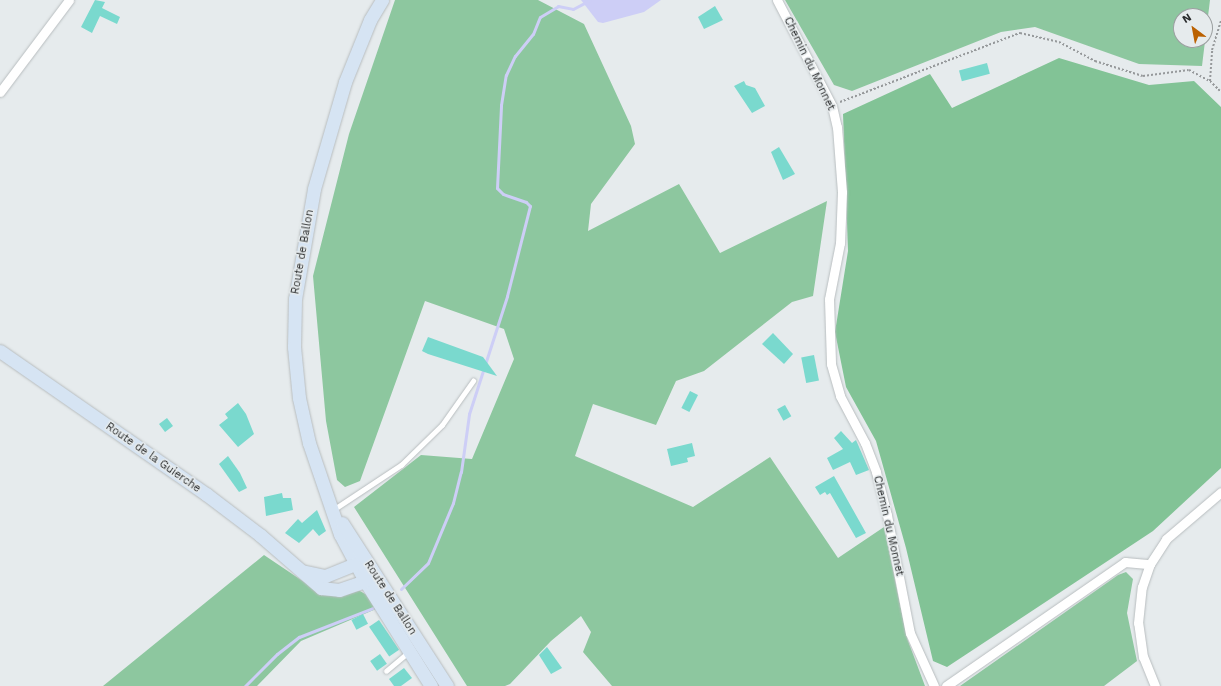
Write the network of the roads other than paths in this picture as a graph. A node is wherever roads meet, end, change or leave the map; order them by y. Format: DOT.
graph roads {
  1 [pos="68,0"];
  2 [pos="382,0"];
  3 [pos="777,0"];
  4 [pos="0,92"];
  5 [pos="0,351"];
  6 [pos="473,381"];
  7 [pos="1221,492"];
  8 [pos="333,510"];
  9 [pos="356,564"];
  10 [pos="1150,564"];
  11 [pos="371,568"];
  12 [pos="302,571"];
  13 [pos="365,581"];
  14 [pos="415,649"];
  15 [pos="386,671"];
  16 [pos="431,686"];
  17 [pos="447,686"];
  18 [pos="934,686"];
  19 [pos="946,686"];
  20 [pos="1155,686"];
  1 -- 4 [label="street"];
  2 -- 8 [label="main road, Route de Ballon"];
  3 -- 18 [label="street, Chemin du Monnet"];
  5 -- 12 [label="main road, Route de la Guierche"];
  6 -- 8 [label="lane"];
  7 -- 10 [label="street"];
  8 -- 9 [label="main road, Route de Ballon"];
  8 -- 11 [label="main road, Route de Ballon"];
  9 -- 11 [label="main road"];
  9 -- 12 [label="main road, Route de la Guierche"];
  9 -- 13 [label="main road, Route de Ballon"];
  10 -- 19 [label="street"];
  10 -- 20 [label="street"];
  11 -- 13 [label="main road"];
  11 -- 14 [label="main road, Route de Ballon"];
  12 -- 13 [label="main road, Route de la Guierche"];
  13 -- 14 [label="main road, Route de Ballon"];
  14 -- 15 [label="lane"];
  14 -- 16 [label="main road, Route de Ballon"];
  14 -- 17 [label="main road, Route de Ballon"];
}
